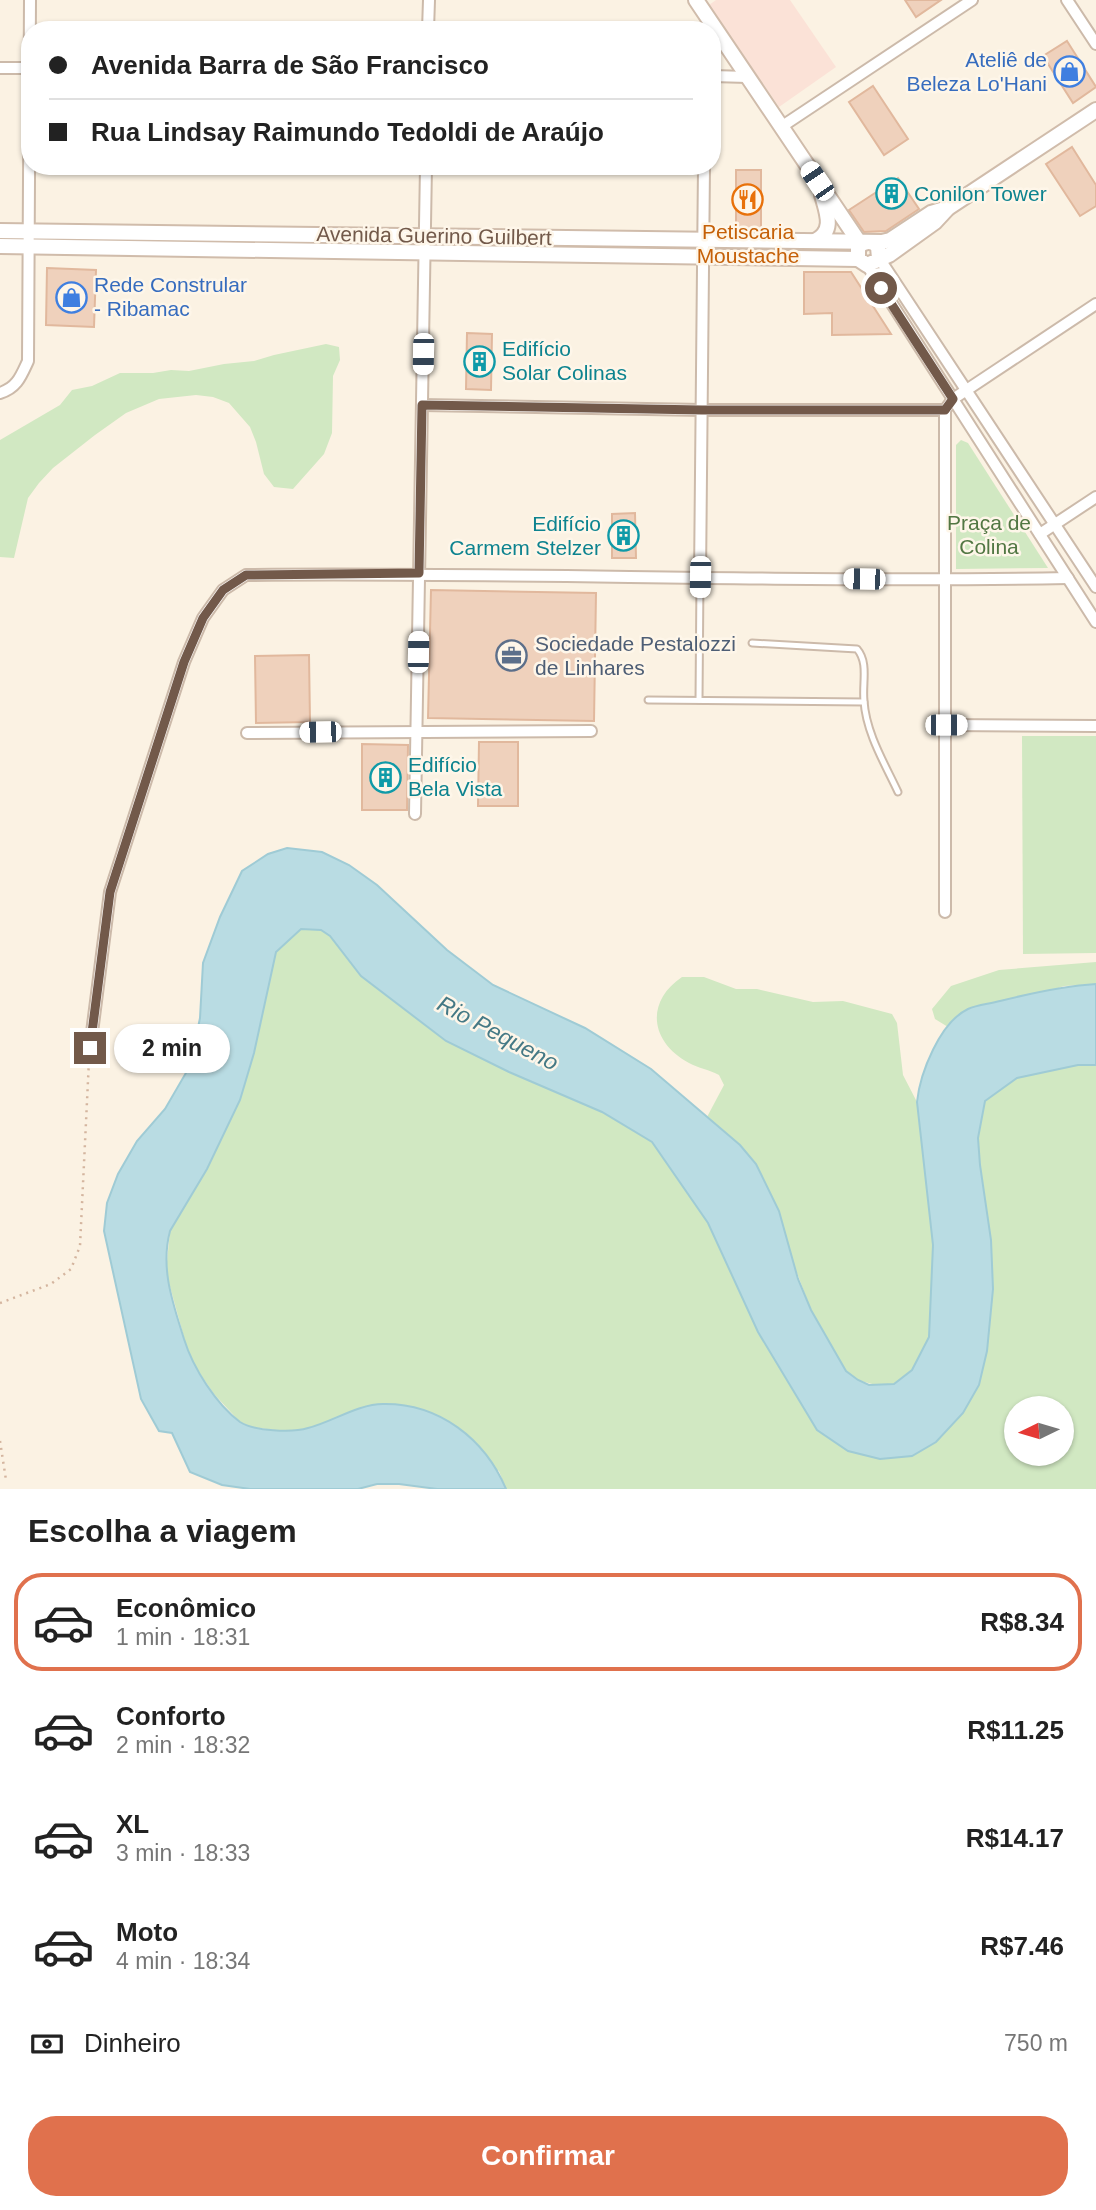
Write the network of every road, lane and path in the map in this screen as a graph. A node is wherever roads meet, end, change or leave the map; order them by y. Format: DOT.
graph roads {
  1 [pos="30,0"];
  2 [pos="429,0"];
  3 [pos="696,0"];
  4 [pos="972,0"];
  5 [pos="1067,0"];
  6 [pos="30,21"];
  7 [pos="428,21"];
  8 [pos="710,21"];
  9 [pos="721,37"];
  10 [pos="1096,44"];
  11 [pos="0,68"];
  12 [pos="21,68"];
  13 [pos="721,76"];
  14 [pos="748,77"];
  15 [pos="1096,110"];
  16 [pos="781,127"];
  17 [pos="29,175"];
  18 [pos="426,175"];
  19 [pos="704,175"];
  20 [pos="817,181"];
  21 [pos="948,208"];
  22 [pos="0,230"];
  23 [pos="29,231"];
  24 [pos="425,236"];
  25 [pos="703,240"];
  26 [pos="815,241"];
  27 [pos="863,242"];
  28 [pos="0,246"];
  29 [pos="28,247"];
  30 [pos="425,253"];
  31 [pos="703,257"];
  32 [pos="868,261"];
  33 [pos="1096,304"];
  34 [pos="966,390"];
  35 [pos="0,393"];
  36 [pos="953,399"];
  37 [pos="422,405"];
  38 [pos="702,410"];
  39 [pos="945,410"];
  40 [pos="1096,497"];
  41 [pos="1055,524"];
  42 [pos="1040,534"];
  43 [pos="419,573"];
  44 [pos="700,577"];
  45 [pos="1068,578"];
  46 [pos="946,580"];
  47 [pos="1096,587"];
  48 [pos="1096,622"];
  49 [pos="752,643"];
  50 [pos="648,700"];
  51 [pos="699,701"];
  52 [pos="864,702"];
  53 [pos="946,725"];
  54 [pos="1096,726"];
  55 [pos="416,730"];
  56 [pos="592,731"];
  57 [pos="247,733"];
  58 [pos="898,792"];
  59 [pos="415,814"];
  60 [pos="945,912"];
  61 [pos="90,1048"];
  62 [pos="0,1303"];
  63 [pos="0,1441"];
  64 [pos="6,1480"];
  1 -- 6 [label="street"];
  2 -- 7 [label="street"];
  3 -- 8 [label="main road"];
  4 -- 16 [label="street"];
  5 -- 10 [label="street"];
  9 -- 14 [label="main road"];
  11 -- 12 [label="street"];
  13 -- 14 [label="street"];
  14 -- 16 [label="main road"];
  15 -- 21 [label="main road"];
  16 -- 20 [label="main road"];
  17 -- 23 [label="street"];
  18 -- 24 [label="street"];
  19 -- 25 [label="street"];
  20 -- 26 [label="main road"];
  20 -- 27 [label="main road"];
  21 -- 27 [label="main road, Avenida Guerino Guilbert"];
  21 -- 32 [label="main road"];
  22 -- 23 [label="main road, Avenida Guerino Guilbert"];
  23 -- 24 [label="main road, Avenida Guerino Guilbert"];
  23 -- 29 [label="street"];
  24 -- 25 [label="main road, Avenida Guerino Guilbert"];
  24 -- 30 [label="street"];
  25 -- 26 [label="main road, Avenida Guerino Guilbert"];
  25 -- 31 [label="street"];
  26 -- 27 [label="main road, Avenida Guerino Guilbert"];
  27 -- 32 [label="main road"];
  28 -- 29 [label="main road, Avenida Guerino Guilbert"];
  29 -- 30 [label="main road, Avenida Guerino Guilbert"];
  29 -- 35 [label="street"];
  30 -- 31 [label="main road, Avenida Guerino Guilbert"];
  30 -- 37 [label="street"];
  31 -- 32 [label="main road, Avenida Guerino Guilbert"];
  31 -- 38 [label="street"];
  32 -- 34 [label="street"];
  32 -- 36 [label="street"];
  33 -- 34 [label="street"];
  34 -- 36 [label="street"];
  34 -- 41 [label="street"];
  36 -- 39 [label="street"];
  36 -- 42 [label="street"];
  37 -- 38 [label="street"];
  37 -- 43 [label="street"];
  38 -- 39 [label="street"];
  38 -- 44 [label="street"];
  39 -- 46 [label="street"];
  40 -- 41 [label="street"];
  41 -- 42 [label="street"];
  41 -- 47 [label="street"];
  42 -- 45 [label="street"];
  43 -- 44 [label="street"];
  43 -- 55 [label="street"];
  43 -- 61 [label="street"];
  44 -- 46 [label="street"];
  44 -- 51 [label="lane"];
  45 -- 46 [label="street"];
  45 -- 48 [label="street"];
  46 -- 53 [label="street"];
  49 -- 52 [label="lane"];
  50 -- 51 [label="lane"];
  51 -- 52 [label="lane"];
  52 -- 58 [label="lane"];
  53 -- 54 [label="street"];
  53 -- 60 [label="street"];
  55 -- 56 [label="street"];
  55 -- 57 [label="street"];
  55 -- 59 [label="street"];
  61 -- 62 [label="path"];
  63 -- 64 [label="path"];
}
